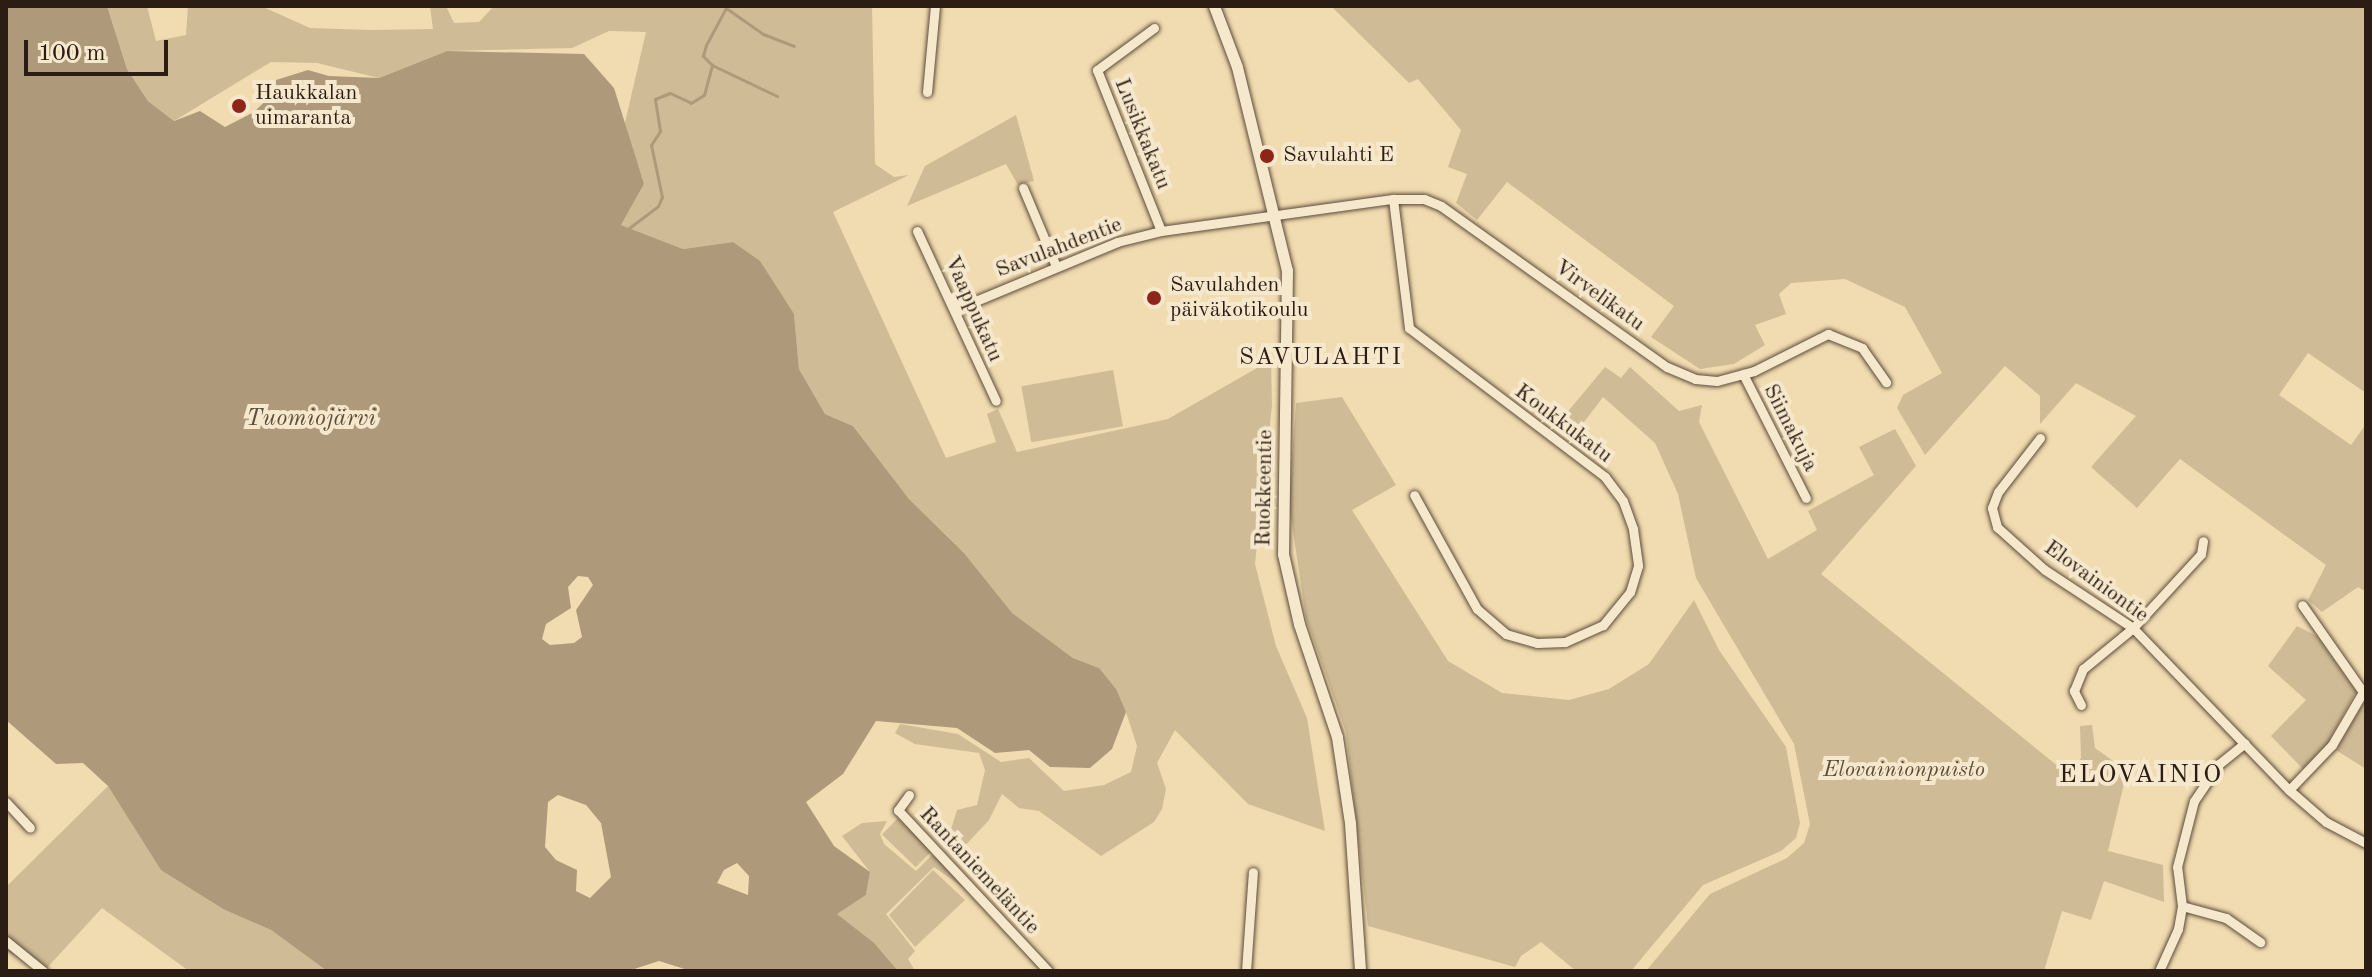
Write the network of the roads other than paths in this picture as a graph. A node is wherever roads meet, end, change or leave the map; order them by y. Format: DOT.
graph roads {
  1 [pos="935,6"];
  2 [pos="1214,6"];
  3 [pos="1154,28"];
  4 [pos="927,92"];
  5 [pos="1023,188"];
  6 [pos="1393,199"];
  7 [pos="1275,217"];
  8 [pos="917,231"];
  9 [pos="1161,231"];
  10 [pos="1056,266"];
  11 [pos="954,310"];
  12 [pos="1743,374"];
  13 [pos="1886,382"];
  14 [pos="996,401"];
  15 [pos="2040,438"];
  16 [pos="1414,495"];
  17 [pos="1806,498"];
  18 [pos="2203,541"];
  19 [pos="2302,605"];
  20 [pos="2133,628"];
  21 [pos="2364,692"];
  22 [pos="2081,705"];
  23 [pos="2245,743"];
  24 [pos="2289,790"];
  25 [pos="909,795"];
  26 [pos="6,802"];
  27 [pos="30,828"];
  28 [pos="2366,843"];
  29 [pos="1253,872"];
  30 [pos="2182,906"];
  31 [pos="6,941"];
  32 [pos="2260,942"];
  33 [pos="11,949"];
  34 [pos="43,971"];
  35 [pos="1048,971"];
  36 [pos="1246,971"];
  37 [pos="1360,971"];
  38 [pos="2159,971"];
  1 -- 4 [label="street"];
  2 -- 7 [label="street, Ruokkeentie"];
  3 -- 9 [label="street, Lusikkakatu"];
  5 -- 10 [label="street"];
  6 -- 7 [label="street, Virvelikatu"];
  6 -- 12 [label="street, Virvelikatu"];
  6 -- 16 [label="street, Koukkukatu"];
  7 -- 9 [label="street, Savulahdentie"];
  7 -- 37 [label="street, Ruokkeentie"];
  8 -- 11 [label="street, Vaappukatu"];
  9 -- 10 [label="street, Savulahdentie"];
  10 -- 11 [label="street, Savulahdentie"];
  11 -- 14 [label="street, Vaappukatu"];
  12 -- 13 [label="street, Virvelikatu"];
  12 -- 17 [label="street, Siimakuja"];
  15 -- 20 [label="street, Elovainiontie"];
  18 -- 20 [label="street"];
  19 -- 21 [label="street"];
  20 -- 22 [label="street"];
  20 -- 23 [label="street, Elovainiontie"];
  21 -- 24 [label="street"];
  23 -- 24 [label="street, Elovainiontie"];
  23 -- 30 [label="street"];
  24 -- 28 [label="street, Elovainiontie"];
  25 -- 35 [label="street, Rantaniemeläntie"];
  26 -- 27 [label="street"];
  29 -- 36 [label="street"];
  30 -- 32 [label="street"];
  30 -- 38 [label="street"];
  31 -- 33 [label="street"];
  33 -- 34 [label="street"];
}
